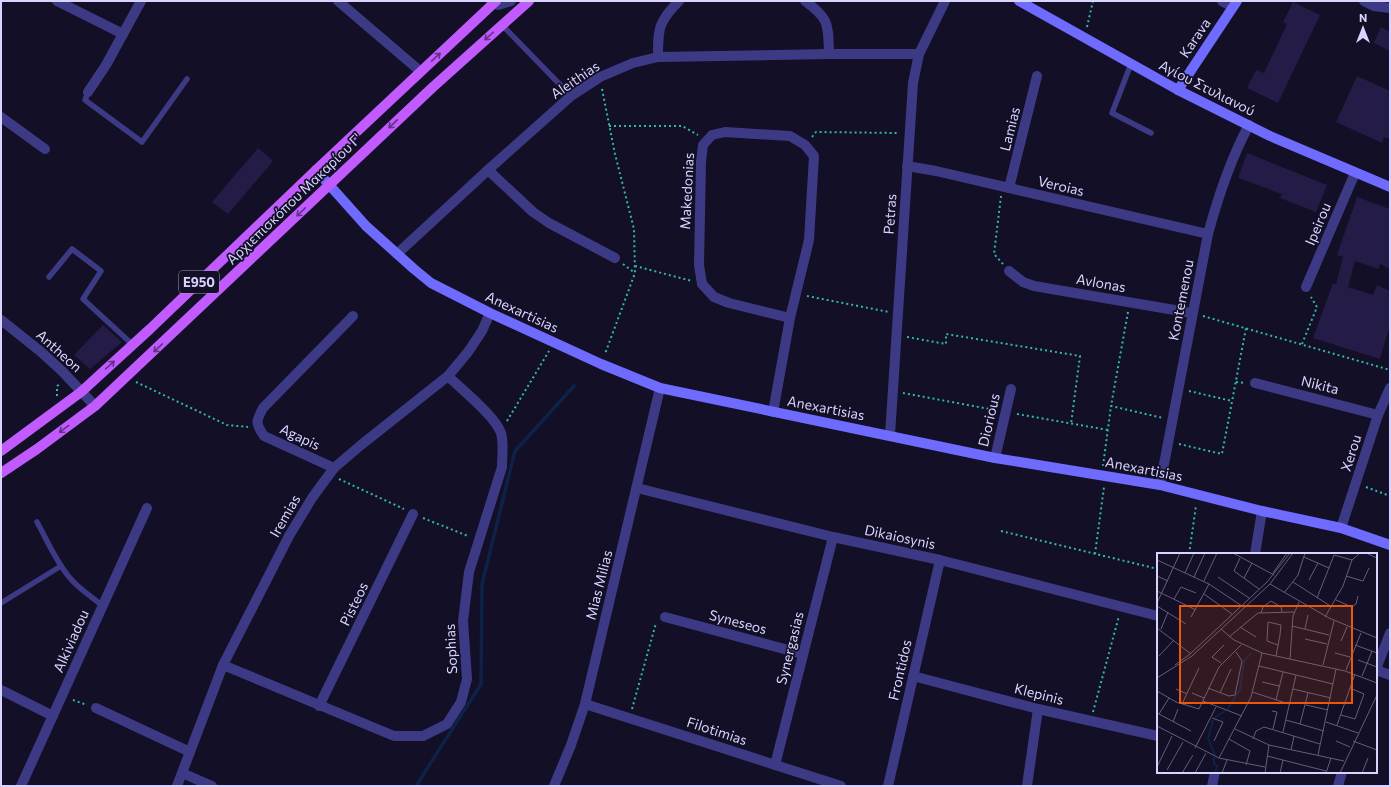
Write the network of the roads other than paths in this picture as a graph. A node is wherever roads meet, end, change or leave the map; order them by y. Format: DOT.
graph roads {
  1 [pos="57,1"];
  2 [pos="141,1"];
  3 [pos="338,1"];
  4 [pos="512,1"];
  5 [pos="529,1"];
  6 [pos="679,1"];
  7 [pos="805,1"];
  8 [pos="945,1"];
  9 [pos="1018,1"];
  10 [pos="1222,1"];
  11 [pos="1364,1"];
  12 [pos="493,2"];
  13 [pos="1235,4"];
  14 [pos="1390,8"];
  15 [pos="502,25"];
  16 [pos="123,34"];
  17 [pos="829,54"];
  18 [pos="919,54"];
  19 [pos="658,57"];
  20 [pos="1131,64"];
  21 [pos="420,71"];
  22 [pos="1037,76"];
  23 [pos="188,79"];
  24 [pos="1178,90"];
  25 [pos="88,92"];
  26 [pos="571,96"];
  27 [pos="1,117"];
  28 [pos="1249,125"];
  29 [pos="1151,133"];
  30 [pos="45,149"];
  31 [pos="907,166"];
  32 [pos="316,170"];
  33 [pos="488,170"];
  34 [pos="1355,173"];
  35 [pos="329,185"];
  36 [pos="1390,187"];
  37 [pos="1006,188"];
  38 [pos="1208,234"];
  39 [pos="397,254"];
  40 [pos="615,258"];
  41 [pos="1009,271"];
  42 [pos="49,277"];
  43 [pos="1306,287"];
  44 [pos="490,313"];
  45 [pos="1192,313"];
  46 [pos="353,316"];
  47 [pos="790,318"];
  48 [pos="1,320"];
  49 [pos="133,345"];
  50 [pos="448,376"];
  51 [pos="1255,383"];
  52 [pos="660,388"];
  53 [pos="1390,388"];
  54 [pos="1011,389"];
  55 [pos="81,392"];
  56 [pos="95,406"];
  57 [pos="773,412"];
  58 [pos="1378,415"];
  59 [pos="890,435"];
  60 [pos="1,451"];
  61 [pos="995,458"];
  62 [pos="334,468"];
  63 [pos="1,473"];
  64 [pos="1160,485"];
  65 [pos="637,488"];
  66 [pos="147,508"];
  67 [pos="1262,511"];
  68 [pos="413,514"];
  69 [pos="37,522"];
  70 [pos="1341,528"];
  71 [pos="833,538"];
  72 [pos="1390,546"];
  73 [pos="1255,553"];
  74 [pos="940,560"];
  75 [pos="61,566"];
  76 [pos="1,603"];
  77 [pos="103,606"];
  78 [pos="1157,616"];
  79 [pos="665,617"];
  80 [pos="1390,633"];
  81 [pos="803,654"];
  82 [pos="223,665"];
  83 [pos="1377,667"];
  84 [pos="1377,670"];
  85 [pos="1390,675"];
  86 [pos="913,676"];
  87 [pos="1,690"];
  88 [pos="585,704"];
  89 [pos="319,706"];
  90 [pos="96,708"];
  91 [pos="1038,709"];
  92 [pos="53,716"];
  93 [pos="1157,736"];
  94 [pos="190,752"];
  95 [pos="775,765"];
  96 [pos="182,773"];
  97 [pos="1215,773"];
  98 [pos="1342,773"];
  99 [pos="21,786"];
  100 [pos="177,786"];
  101 [pos="212,786"];
  102 [pos="555,786"];
  103 [pos="841,786"];
  104 [pos="888,786"];
  105 [pos="1026,786"];
  106 [pos="1212,786"];
  107 [pos="1338,786"];
  1 -- 16 [label="street"];
  2 -- 16 [label="street"];
  3 -- 21 [label="street"];
  4 -- 12 [label="street"];
  5 -- 15 [label="main road, Αρχιεπισκόπου Μακαρίου Γ' / E950"];
  6 -- 19 [label="street"];
  7 -- 17 [label="street"];
  8 -- 18 [label="street, Petras"];
  9 -- 20 [label="street, Αγίου Στυλιανού"];
  10 -- 13 [label="street"];
  11 -- 14 [label="street"];
  21 -- 12 [label="main road, Αρχιεπισκόπου Μακαρίου Γ' / E950, one-way"];
  13 -- 24 [label="street, Karava"];
  15 -- 26 [label="lane"];
  15 -- 35 [label="main road, Αρχιεπισκόπου Μακαρίου Γ' / E950, one-way"];
  16 -- 25 [label="street"];
  17 -- 18 [label="street, Aleithias"];
  17 -- 19 [label="street, Aleithias"];
  18 -- 31 [label="street, Petras"];
  19 -- 26 [label="street, Aleithias"];
  20 -- 24 [label="street, Αγίου Στυλιανού"];
  20 -- 29 [label="lane"];
  21 -- 32 [label="main road, Αρχιεπισκόπου Μακαρίου Γ' / E950"];
  22 -- 37 [label="street, Lamias"];
  23 -- 25 [label="lane"];
  24 -- 28 [label="street, Αγίου Στυλιανού"];
  26 -- 33 [label="street, Aleithias"];
  27 -- 30 [label="street"];
  28 -- 34 [label="street, Αγίου Στυλιανού"];
  28 -- 38 [label="street, Kontemenou"];
  31 -- 37 [label="street, Veroias"];
  31 -- 59 [label="street, Petras"];
  32 -- 35 [label="street, Anexartisias"];
  32 -- 49 [label="main road, Αρχιεπισκόπου Μακαρίου Γ' / E950"];
  33 -- 39 [label="street, Aleithias"];
  33 -- 40 [label="street"];
  34 -- 36 [label="street, Αγίου Στυλιανού"];
  34 -- 43 [label="street, Ipeirou"];
  35 -- 39 [label="street, Anexartisias"];
  35 -- 56 [label="main road, Αρχιεπισκόπου Μακαρίου Γ' / E950, one-way"];
  37 -- 38 [label="street, Veroias"];
  38 -- 45 [label="street, Kontemenou"];
  39 -- 44 [label="street, Anexartisias"];
  41 -- 45 [label="street, Avlonas"];
  42 -- 49 [label="lane"];
  44 -- 50 [label="street, Iremias"];
  44 -- 52 [label="street, Anexartisias"];
  45 -- 64 [label="street, Kontemenou"];
  46 -- 62 [label="street, Agapis"];
  47 -- 47 [label="street, Makedonias"];
  47 -- 57 [label="street"];
  48 -- 55 [label="street, Antheon"];
  55 -- 49 [label="main road, Αρχιεπισκόπου Μακαρίου Γ' / E950, one-way"];
  50 -- 62 [label="street, Iremias"];
  50 -- 89 [label="street, Sophias"];
  51 -- 58 [label="street, Nikita"];
  52 -- 57 [label="street, Anexartisias"];
  52 -- 65 [label="street, Mias Milias"];
  53 -- 58 [label="street, Xerou"];
  54 -- 61 [label="street, Diorious"];
  55 -- 56 [label="street, Antheon"];
  55 -- 60 [label="main road, Αρχιεπισκόπου Μακαρίου Γ' / E950"];
  56 -- 63 [label="main road, Αρχιεπισκόπου Μακαρίου Γ' / E950, one-way"];
  57 -- 59 [label="street, Anexartisias"];
  58 -- 70 [label="street, Xerou"];
  59 -- 61 [label="street, Anexartisias"];
  61 -- 64 [label="street, Anexartisias"];
  62 -- 82 [label="street, Iremias"];
  64 -- 67 [label="street, Anexartisias"];
  65 -- 71 [label="street, Dikaiosynis"];
  65 -- 88 [label="street, Mias Milias"];
  66 -- 77 [label="street, Alkiviadou"];
  67 -- 70 [label="street, Anexartisias"];
  67 -- 73 [label="street"];
  68 -- 89 [label="street, Pisteos"];
  69 -- 75 [label="lane"];
  70 -- 72 [label="street, Anexartisias"];
  71 -- 74 [label="street, Dikaiosynis"];
  71 -- 81 [label="street, Synergasias"];
  74 -- 78 [label="street, Dikaiosynis"];
  74 -- 86 [label="street, Frontidos"];
  75 -- 76 [label="lane"];
  75 -- 77 [label="lane"];
  77 -- 92 [label="street, Alkiviadou"];
  79 -- 81 [label="street, Syneseos"];
  80 -- 83 [label="street"];
  81 -- 95 [label="street, Synergasias"];
  82 -- 89 [label="street, Sophias"];
  82 -- 94 [label="street, Iremias"];
  84 -- 85 [label="street"];
  86 -- 91 [label="street, Klepinis"];
  86 -- 104 [label="street, Frontidos"];
  87 -- 92 [label="street"];
  88 -- 95 [label="street, Filotimias"];
  88 -- 102 [label="street, Mias Milias"];
  90 -- 94 [label="street"];
  91 -- 93 [label="street, Klepinis"];
  91 -- 105 [label="street"];
  92 -- 99 [label="street, Alkiviadou"];
  94 -- 96 [label="street, Iremias"];
  95 -- 103 [label="street, Filotimias"];
  96 -- 100 [label="street, Iremias"];
  96 -- 101 [label="street"];
  97 -- 106 [label="street"];
  98 -- 107 [label="street"];
}
